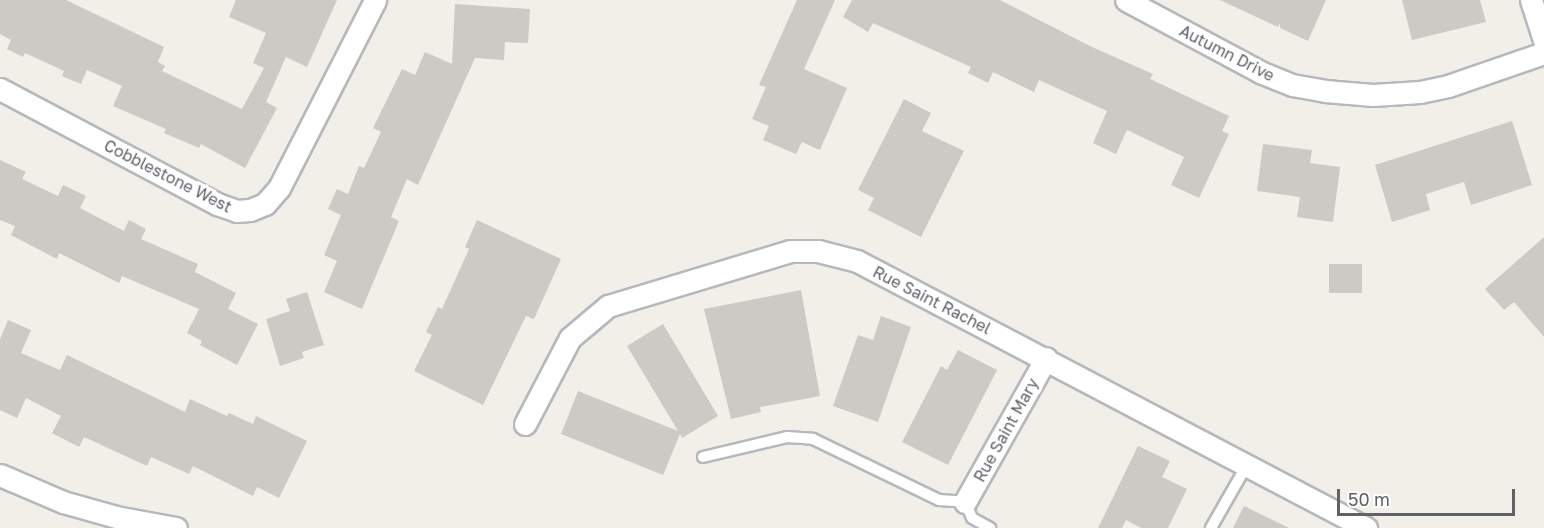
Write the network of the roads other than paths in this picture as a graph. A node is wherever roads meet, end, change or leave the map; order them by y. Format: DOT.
graph roads {
  1 [pos="375,0"];
  2 [pos="1126,0"];
  3 [pos="1531,0"];
  4 [pos="1544,40"];
  5 [pos="1544,53"];
  6 [pos="0,89"];
  7 [pos="1046,358"];
  8 [pos="525,424"];
  9 [pos="703,457"];
  10 [pos="1247,465"];
  11 [pos="0,475"];
  12 [pos="965,502"];
  13 [pos="176,528"];
  14 [pos="990,528"];
  15 [pos="1211,528"];
  16 [pos="1366,528"];
  1 -- 6 [label="street, Cobblestone West"];
  2 -- 5 [label="street, Autumn Drive"];
  3 -- 4 [label="street"];
  7 -- 8 [label="street, Rue Saint Rachel"];
  7 -- 10 [label="street, Rue Saint Rachel"];
  7 -- 12 [label="street, Rue Saint Mary"];
  9 -- 12 [label="lane"];
  10 -- 15 [label="lane"];
  10 -- 16 [label="street, Rue Saint Rachel"];
  11 -- 13 [label="street"];
  12 -- 14 [label="lane"];
}
